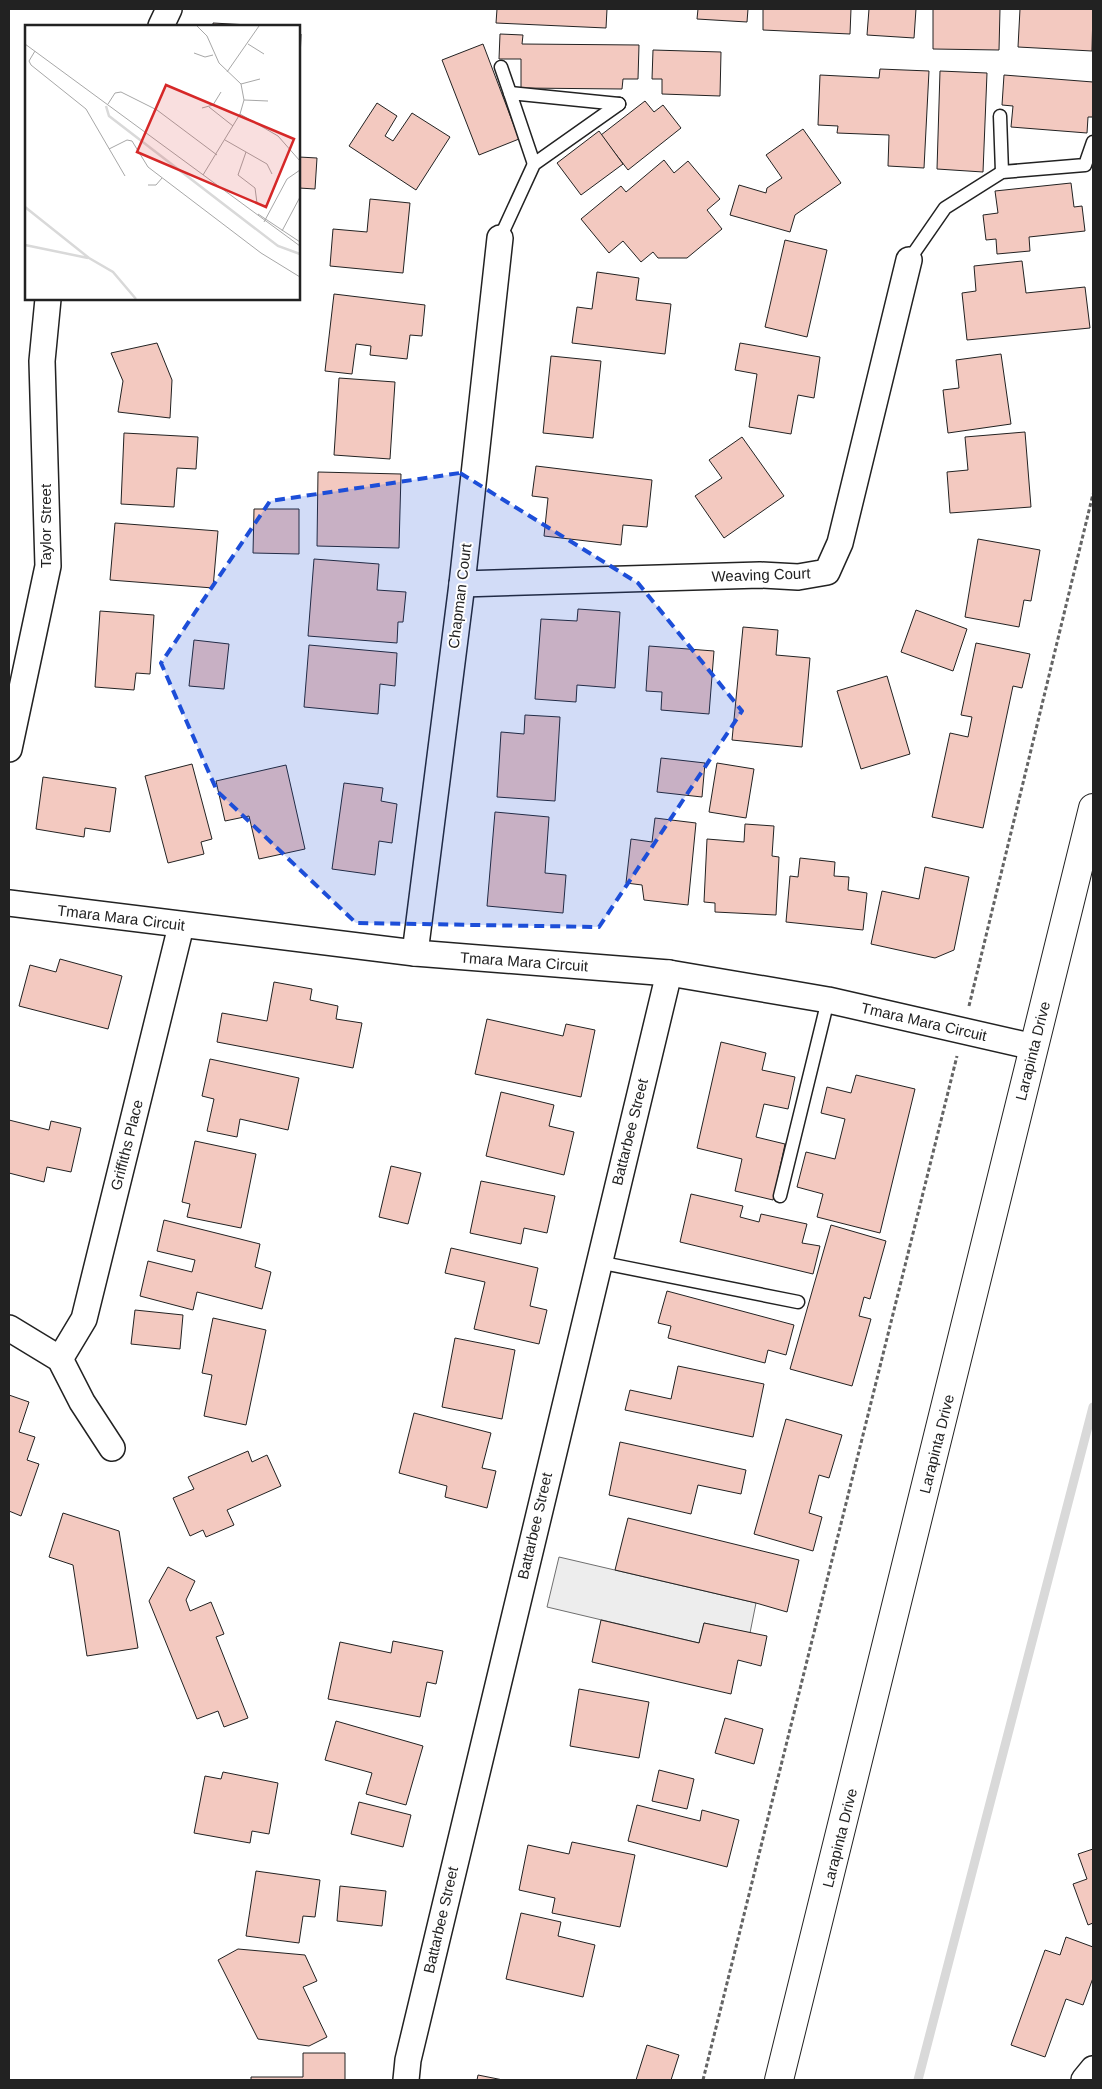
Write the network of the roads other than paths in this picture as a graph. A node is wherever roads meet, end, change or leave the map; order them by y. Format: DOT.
graph roads {
  1 [pos="169,9"];
  2 [pos="161,25"];
  3 [pos="501,68"];
  4 [pos="510,94"];
  5 [pos="1000,116"];
  6 [pos="1093,142"];
  7 [pos="534,164"];
  8 [pos="1002,172"];
  9 [pos="500,238"];
  10 [pos="909,260"];
  11 [pos="48,300"];
  12 [pos="462,584"];
  13 [pos="9,749"];
  14 [pos="1093,808"];
  15 [pos="9,903"];
  16 [pos="181,926"];
  17 [pos="415,953"];
  18 [pos="669,973"];
  19 [pos="828,1000"];
  20 [pos="1034,1047"];
  21 [pos="780,1196"];
  22 [pos="598,1262"];
  23 [pos="798,1302"];
  24 [pos="9,1328"];
  25 [pos="60,1359"];
  26 [pos="112,1448"];
  27 [pos="1093,2069"];
  28 [pos="406,2080"];
  29 [pos="779,2080"];
  30 [pos="1084,2080"];
  1 -- 2 [label="street"];
  3 -- 4 [label="lane"];
  4 -- 7 [label="lane"];
  4 -- 7 [label="lane"];
  5 -- 8 [label="lane"];
  6 -- 8 [label="lane"];
  7 -- 9 [label="lane"];
  8 -- 10 [label="lane"];
  9 -- 12 [label="street, Chapman Court"];
  10 -- 12 [label="street, Weaving Court"];
  11 -- 13 [label="street, Taylor Street"];
  12 -- 17 [label="street, Chapman Court"];
  14 -- 20 [label="main road, Larapinta Drive"];
  15 -- 16 [label="street, Tmara Mara Circuit"];
  16 -- 17 [label="street, Tmara Mara Circuit"];
  16 -- 25 [label="street, Griffiths Place"];
  17 -- 18 [label="street, Tmara Mara Circuit"];
  18 -- 19 [label="street, Tmara Mara Circuit"];
  18 -- 22 [label="street, Battarbee Street"];
  19 -- 20 [label="street, Tmara Mara Circuit"];
  19 -- 21 [label="lane"];
  20 -- 29 [label="main road, Larapinta Drive"];
  22 -- 23 [label="lane"];
  22 -- 28 [label="street, Battarbee Street"];
  24 -- 25 [label="street"];
  25 -- 26 [label="street"];
  27 -- 30 [label="street"];
}
